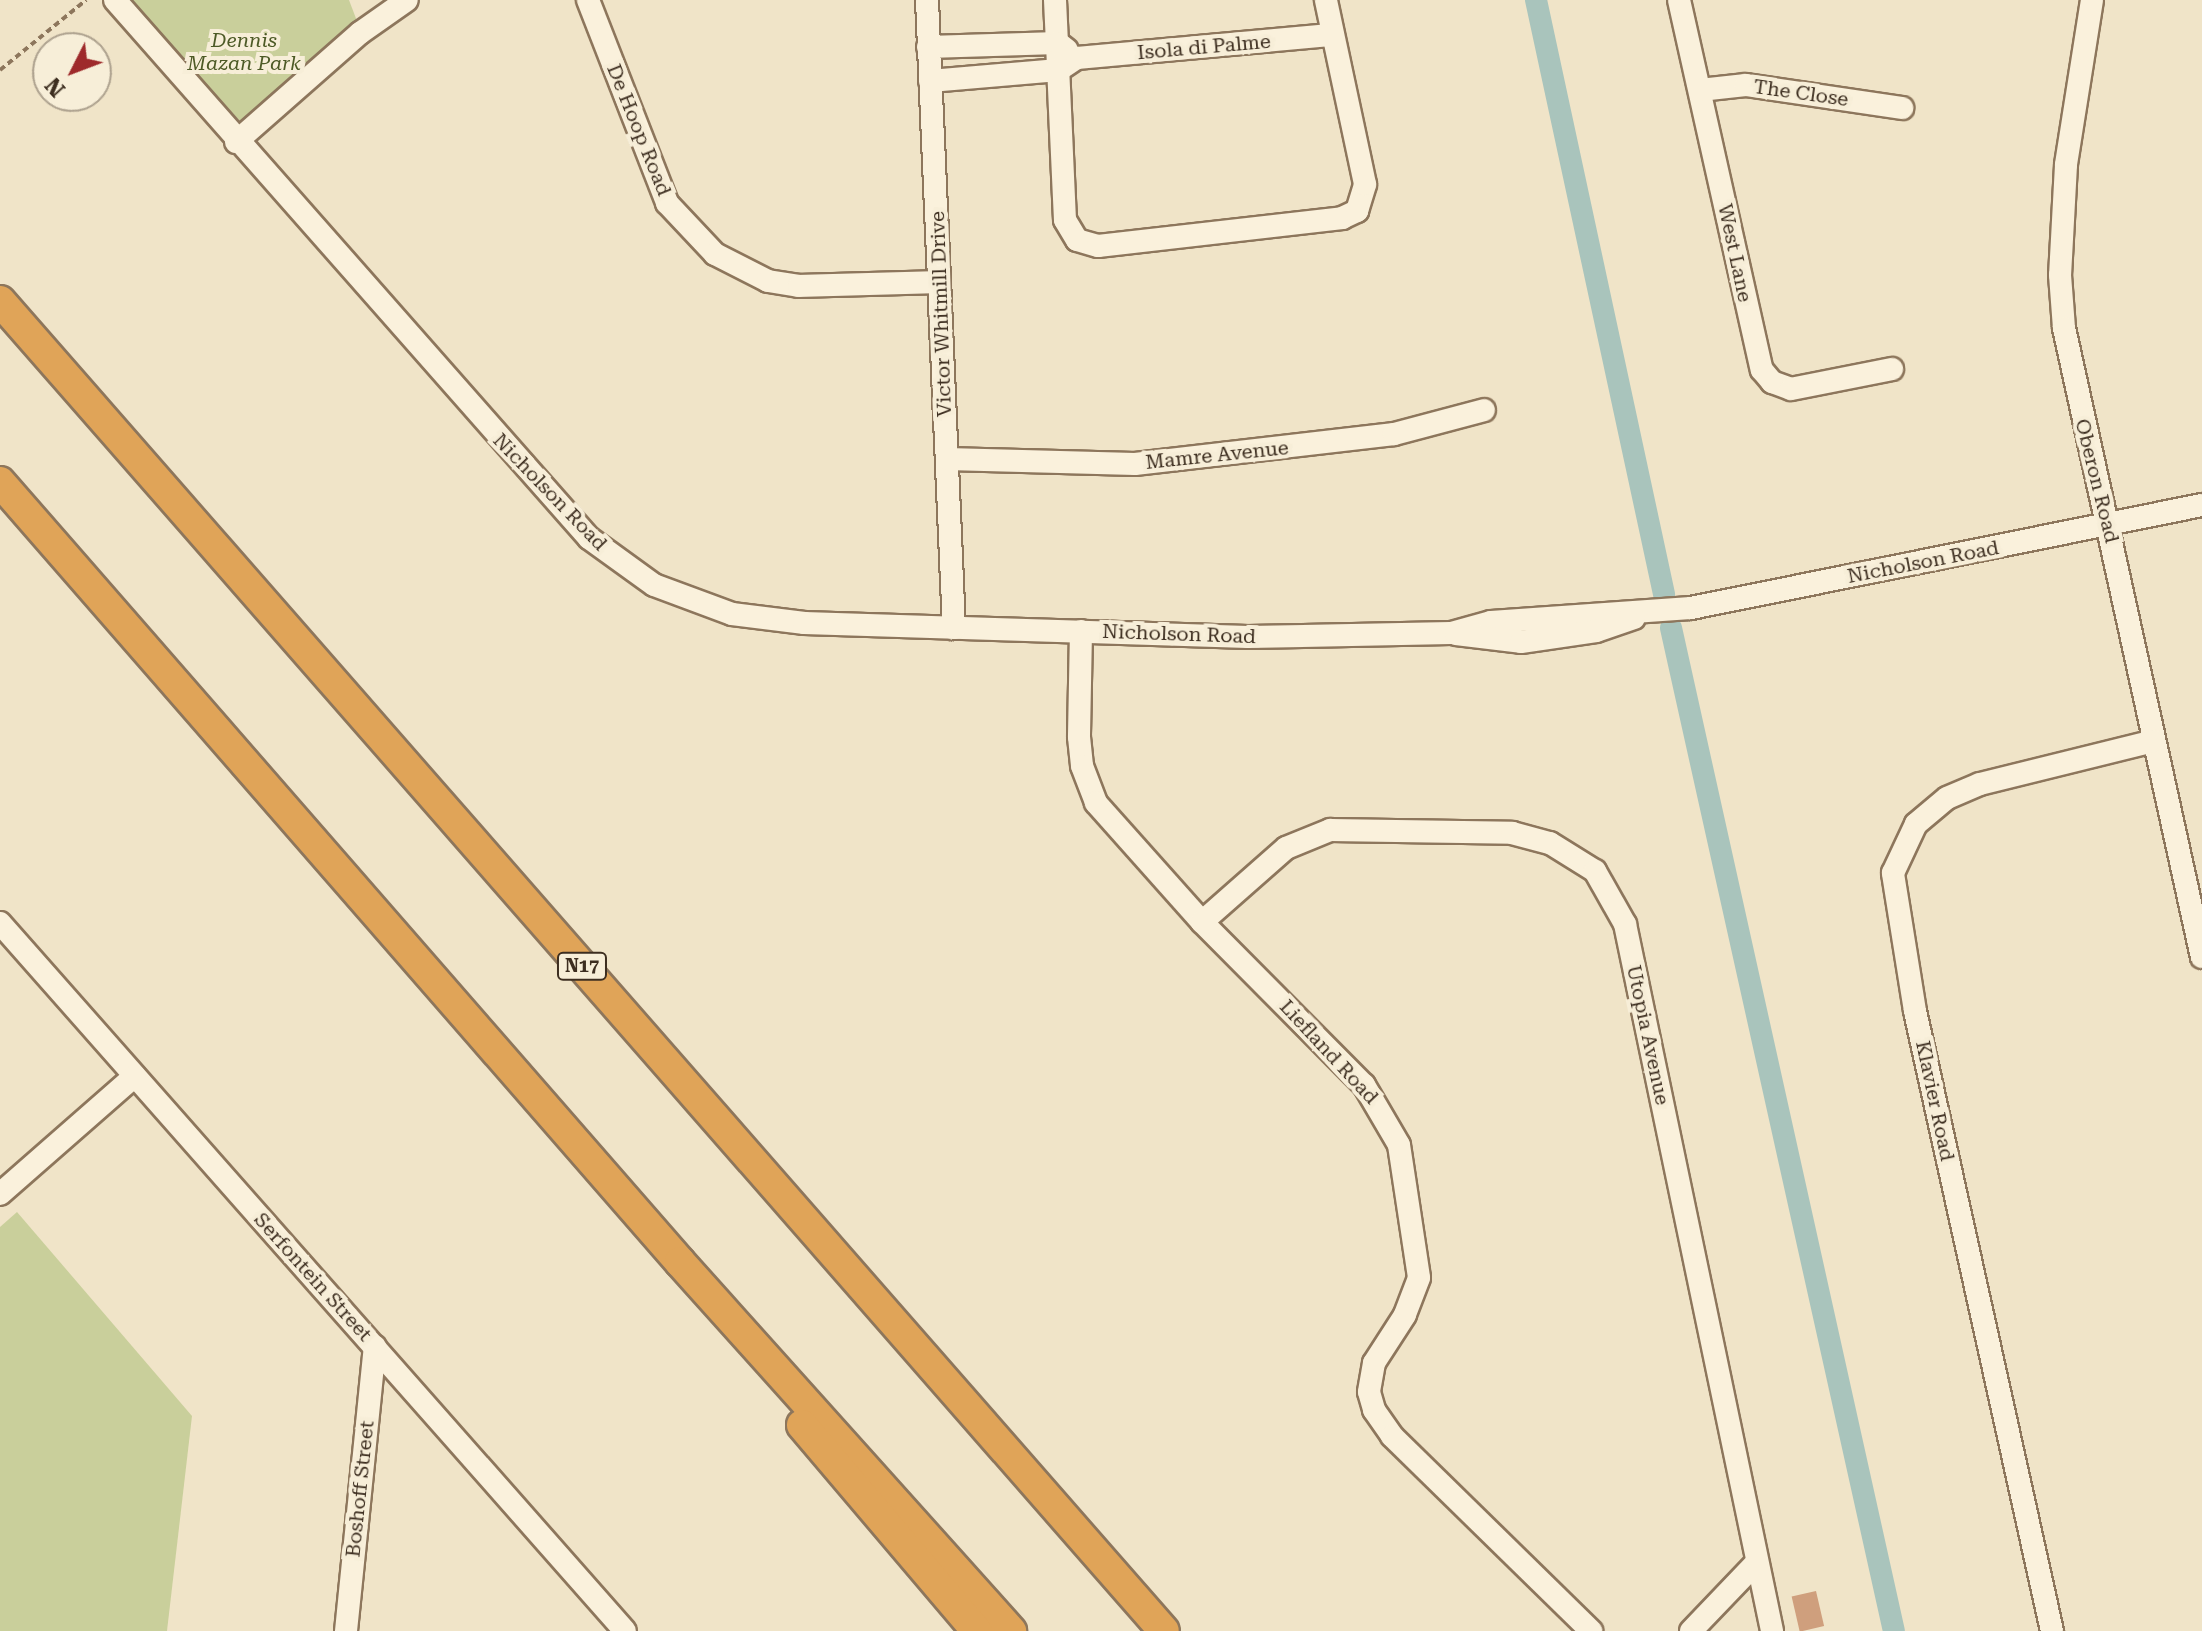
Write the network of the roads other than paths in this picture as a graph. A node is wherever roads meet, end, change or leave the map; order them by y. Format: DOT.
graph roads {
  1 [pos="115,0"];
  2 [pos="407,0"];
  3 [pos="588,0"];
  4 [pos="927,0"];
  5 [pos="1055,0"];
  6 [pos="1326,0"];
  7 [pos="1679,0"];
  8 [pos="2092,0"];
  9 [pos="1330,35"];
  10 [pos="1058,43"];
  11 [pos="928,47"];
  12 [pos="1068,64"];
  13 [pos="930,81"];
  14 [pos="1700,90"];
  15 [pos="1902,108"];
  16 [pos="236,142"];
  17 [pos="939,282"];
  18 [pos="0,301"];
  19 [pos="1892,369"];
  20 [pos="1484,410"];
  21 [pos="947,459"];
  22 [pos="0,482"];
  23 [pos="2202,505"];
  24 [pos="2109,524"];
  25 [pos="954,628"];
  26 [pos="1081,631"];
  27 [pos="2154,741"];
  28 [pos="1202,922"];
  29 [pos="0,923"];
  30 [pos="2202,957"];
  31 [pos="135,1076"];
  32 [pos="0,1194"];
  33 [pos="680,1262"];
  34 [pos="375,1346"];
  35 [pos="1034,1482"];
  36 [pos="1756,1563"];
  37 [pos="346,1631"];
  38 [pos="625,1631"];
  39 [pos="977,1631"];
  40 [pos="1011,1631"];
  41 [pos="1164,1631"];
  42 [pos="1186,1631"];
  43 [pos="1591,1631"];
  44 [pos="1691,1631"];
  45 [pos="1772,1631"];
  46 [pos="2052,1631"];
  1 -- 16 [label="street, Nicholson Road"];
  2 -- 16 [label="street"];
  3 -- 17 [label="street, De Hoop Road"];
  4 -- 11 [label="street, Victor Whitmill Drive"];
  5 -- 10 [label="street"];
  6 -- 9 [label="street"];
  7 -- 14 [label="street, West Lane"];
  8 -- 24 [label="street, Oberon Road"];
  9 -- 12 [label="street, Isola di Palme"];
  9 -- 12 [label="street"];
  10 -- 11 [label="street"];
  10 -- 12 [label="street"];
  11 -- 13 [label="street, Victor Whitmill Drive"];
  12 -- 13 [label="street, Isola di Palme"];
  13 -- 17 [label="street, Victor Whitmill Drive"];
  14 -- 15 [label="street, The Close"];
  14 -- 19 [label="street, West Lane"];
  16 -- 25 [label="street, Nicholson Road"];
  17 -- 21 [label="street, Victor Whitmill Drive"];
  18 -- 35 [label="highway, N17"];
  20 -- 21 [label="street, Mamre Avenue"];
  21 -- 25 [label="street, Victor Whitmill Drive"];
  22 -- 33 [label="highway"];
  23 -- 24 [label="street, Nicholson Road"];
  24 -- 26 [label="street, Nicholson Road"];
  24 -- 27 [label="street, Oberon Road"];
  25 -- 26 [label="street, Nicholson Road"];
  26 -- 28 [label="street, Liefland Road"];
  27 -- 30 [label="street, Oberon Road"];
  27 -- 46 [label="street, Klavier Road"];
  28 -- 36 [label="street, Utopia Avenue"];
  28 -- 43 [label="street, Liefland Road"];
  29 -- 31 [label="street, Serfontein Street"];
  31 -- 32 [label="street"];
  31 -- 34 [label="street, Serfontein Street"];
  33 -- 39 [label="highway"];
  33 -- 40 [label="highway"];
  34 -- 37 [label="street, Boshoff Street"];
  34 -- 38 [label="street, Serfontein Street"];
  35 -- 41 [label="highway, N17"];
  35 -- 42 [label="highway"];
  36 -- 44 [label="street"];
  36 -- 45 [label="street, Utopia Avenue"];
}
